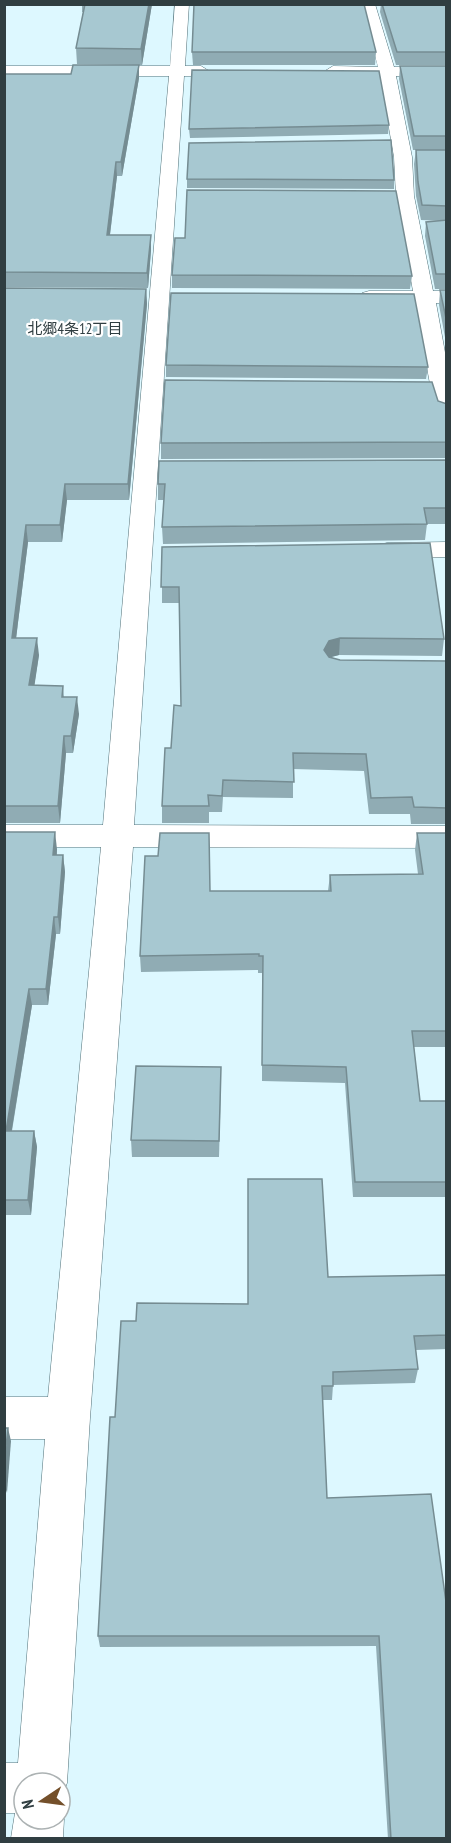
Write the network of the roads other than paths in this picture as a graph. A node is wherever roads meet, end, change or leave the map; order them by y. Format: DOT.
graph roads {
  1 [pos="182,4"];
  2 [pos="372,6"];
  3 [pos="4,71"];
  4 [pos="178,71"];
  5 [pos="213,71"];
  6 [pos="318,71"];
  7 [pos="387,71"];
  8 [pos="447,72"];
  9 [pos="396,146"];
  10 [pos="425,157"];
  11 [pos="411,228"];
  12 [pos="435,228"];
  13 [pos="345,297"];
  14 [pos="426,297"];
  15 [pos="447,297"];
  16 [pos="419,388"];
  17 [pos="445,402"];
  18 [pos="447,550"];
  19 [pos="364,551"];
  20 [pos="4,836"];
  21 [pos="118,836"];
  22 [pos="447,837"];
  23 [pos="4,1418"];
  24 [pos="68,1418"];
  25 [pos="43,1771"];
  1 -- 4 [label="street"];
  2 -- 7 [label="street"];
  3 -- 4 [label="street"];
  4 -- 5 [label="street"];
  4 -- 21 [label="street"];
  6 -- 7 [label="street"];
  7 -- 8 [label="street"];
  7 -- 9 [label="street"];
  9 -- 10 [label="street"];
  9 -- 11 [label="street"];
  11 -- 12 [label="street"];
  11 -- 14 [label="street"];
  13 -- 14 [label="street"];
  14 -- 15 [label="street"];
  14 -- 17 [label="street"];
  16 -- 17 [label="street"];
  18 -- 19 [label="street"];
  20 -- 21 [label="street"];
  21 -- 22 [label="street"];
  21 -- 24 [label="street"];
  23 -- 24 [label="street"];
  24 -- 25 [label="street"];
}
